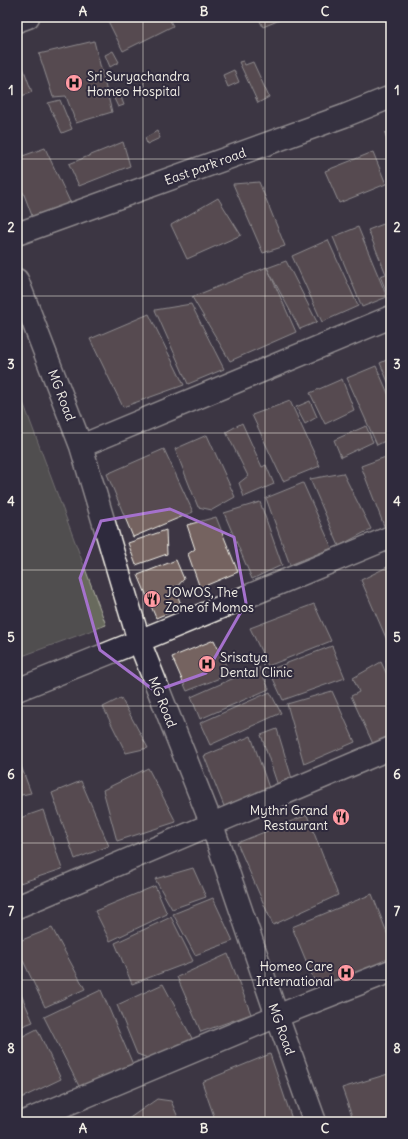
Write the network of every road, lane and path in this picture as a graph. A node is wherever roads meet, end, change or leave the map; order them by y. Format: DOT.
graph roads {
  1 [pos="28,17"];
  2 [pos="17,21"];
  3 [pos="391,97"];
  4 [pos="17,234"];
  5 [pos="17,280"];
  6 [pos="391,317"];
  7 [pos="81,446"];
  8 [pos="391,537"];
  9 [pos="139,641"];
  10 [pos="17,690"];
  11 [pos="391,748"];
  12 [pos="212,824"];
  13 [pos="17,907"];
  14 [pos="391,971"];
  15 [pos="277,1016"];
  16 [pos="24,1122"];
  17 [pos="316,1122"];
  1 -- 2 [label="street"];
  3 -- 4 [label="street, East park road"];
  5 -- 7 [label="street, MG Road"];
  6 -- 7 [label="street"];
  7 -- 9 [label="street, MG Road"];
  8 -- 9 [label="street"];
  9 -- 10 [label="street"];
  9 -- 12 [label="street, MG Road"];
  11 -- 12 [label="street"];
  12 -- 13 [label="street"];
  12 -- 15 [label="street, MG Road"];
  14 -- 15 [label="street"];
  15 -- 16 [label="street"];
  15 -- 17 [label="street, MG Road"];
}
